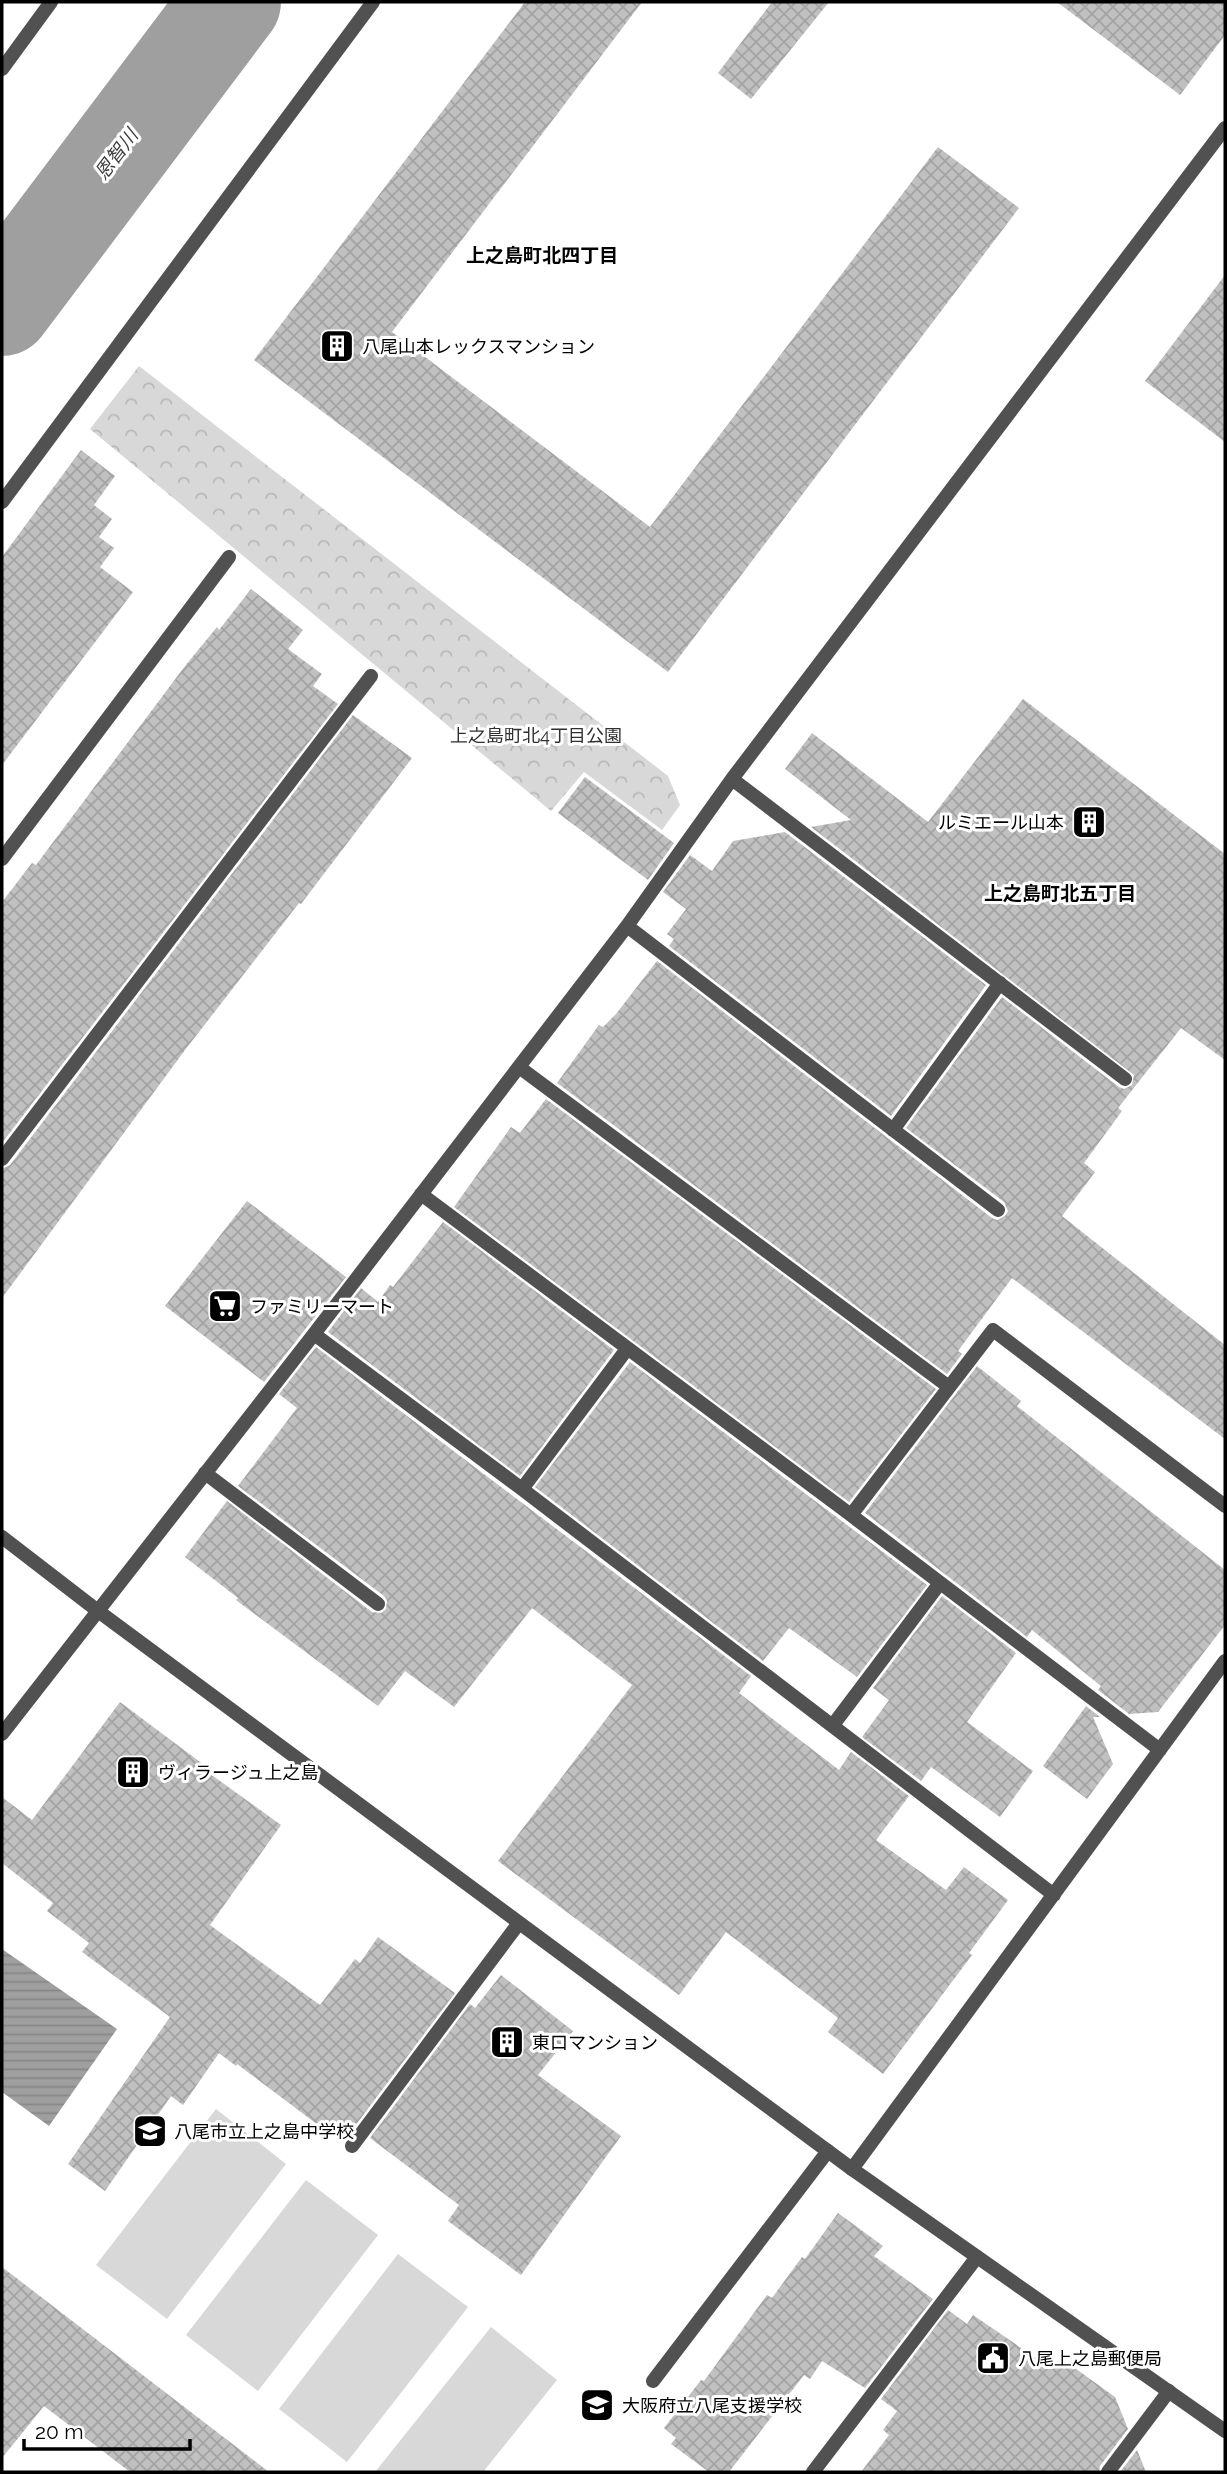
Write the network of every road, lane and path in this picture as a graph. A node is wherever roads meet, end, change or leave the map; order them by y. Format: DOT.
graph roads {
  1 [pos="51,2"];
  2 [pos="373,2"];
  3 [pos="2,69"];
  4 [pos="1225,128"];
  5 [pos="2,502"];
  6 [pos="229,557"];
  7 [pos="371,676"];
  8 [pos="732,779"];
  9 [pos="2,859"];
  10 [pos="627,926"];
  11 [pos="1000,983"];
  12 [pos="519,1067"];
  13 [pos="1125,1079"];
  14 [pos="893,1130"];
  15 [pos="2,1159"];
  16 [pos="421,1194"];
  17 [pos="998,1210"];
  18 [pos="314,1334"];
  19 [pos="627,1349"];
  20 [pos="948,1387"];
  21 [pos="205,1473"];
  22 [pos="522,1489"];
  23 [pos="1225,1506"];
  24 [pos="851,1515"];
  25 [pos="2,1537"];
  26 [pos="940,1583"];
  27 [pos="377,1604"];
  28 [pos="98,1611"];
  29 [pos="1225,1661"];
  30 [pos="833,1725"];
  31 [pos="2,1734"];
  32 [pos="1160,1751"];
  33 [pos="1054,1895"];
  34 [pos="519,1923"];
  35 [pos="352,2146"];
  36 [pos="828,2151"];
  37 [pos="852,2169"];
  38 [pos="977,2257"];
  39 [pos="653,2381"];
  40 [pos="1169,2391"];
  41 [pos="1225,2431"];
  42 [pos="813,2472"];
  43 [pos="1108,2472"];
  1 -- 3 [label="street"];
  2 -- 5 [label="street"];
  4 -- 8 [label="street"];
  6 -- 9 [label="street"];
  7 -- 15 [label="street"];
  8 -- 10 [label="street"];
  8 -- 11 [label="street"];
  10 -- 12 [label="street"];
  10 -- 14 [label="street"];
  11 -- 13 [label="street"];
  11 -- 14 [label="street"];
  12 -- 16 [label="street"];
  12 -- 20 [label="street"];
  14 -- 17 [label="street"];
  16 -- 18 [label="street"];
  16 -- 19 [label="street"];
  18 -- 21 [label="street"];
  18 -- 22 [label="street"];
  19 -- 22 [label="street"];
  19 -- 24 [label="street"];
  20 -- 23 [label="street"];
  20 -- 24 [label="street"];
  21 -- 27 [label="street"];
  21 -- 28 [label="street"];
  22 -- 30 [label="street"];
  24 -- 26 [label="street"];
  25 -- 28 [label="street"];
  26 -- 30 [label="street"];
  26 -- 32 [label="street"];
  28 -- 31 [label="street"];
  28 -- 34 [label="street"];
  29 -- 32 [label="street"];
  30 -- 33 [label="street"];
  32 -- 33 [label="street"];
  33 -- 37 [label="street"];
  34 -- 35 [label="street"];
  34 -- 36 [label="street"];
  36 -- 37 [label="street"];
  36 -- 39 [label="street"];
  37 -- 38 [label="street"];
  38 -- 40 [label="street"];
  38 -- 42 [label="street"];
  40 -- 41 [label="street"];
  40 -- 43 [label="street"];
}
